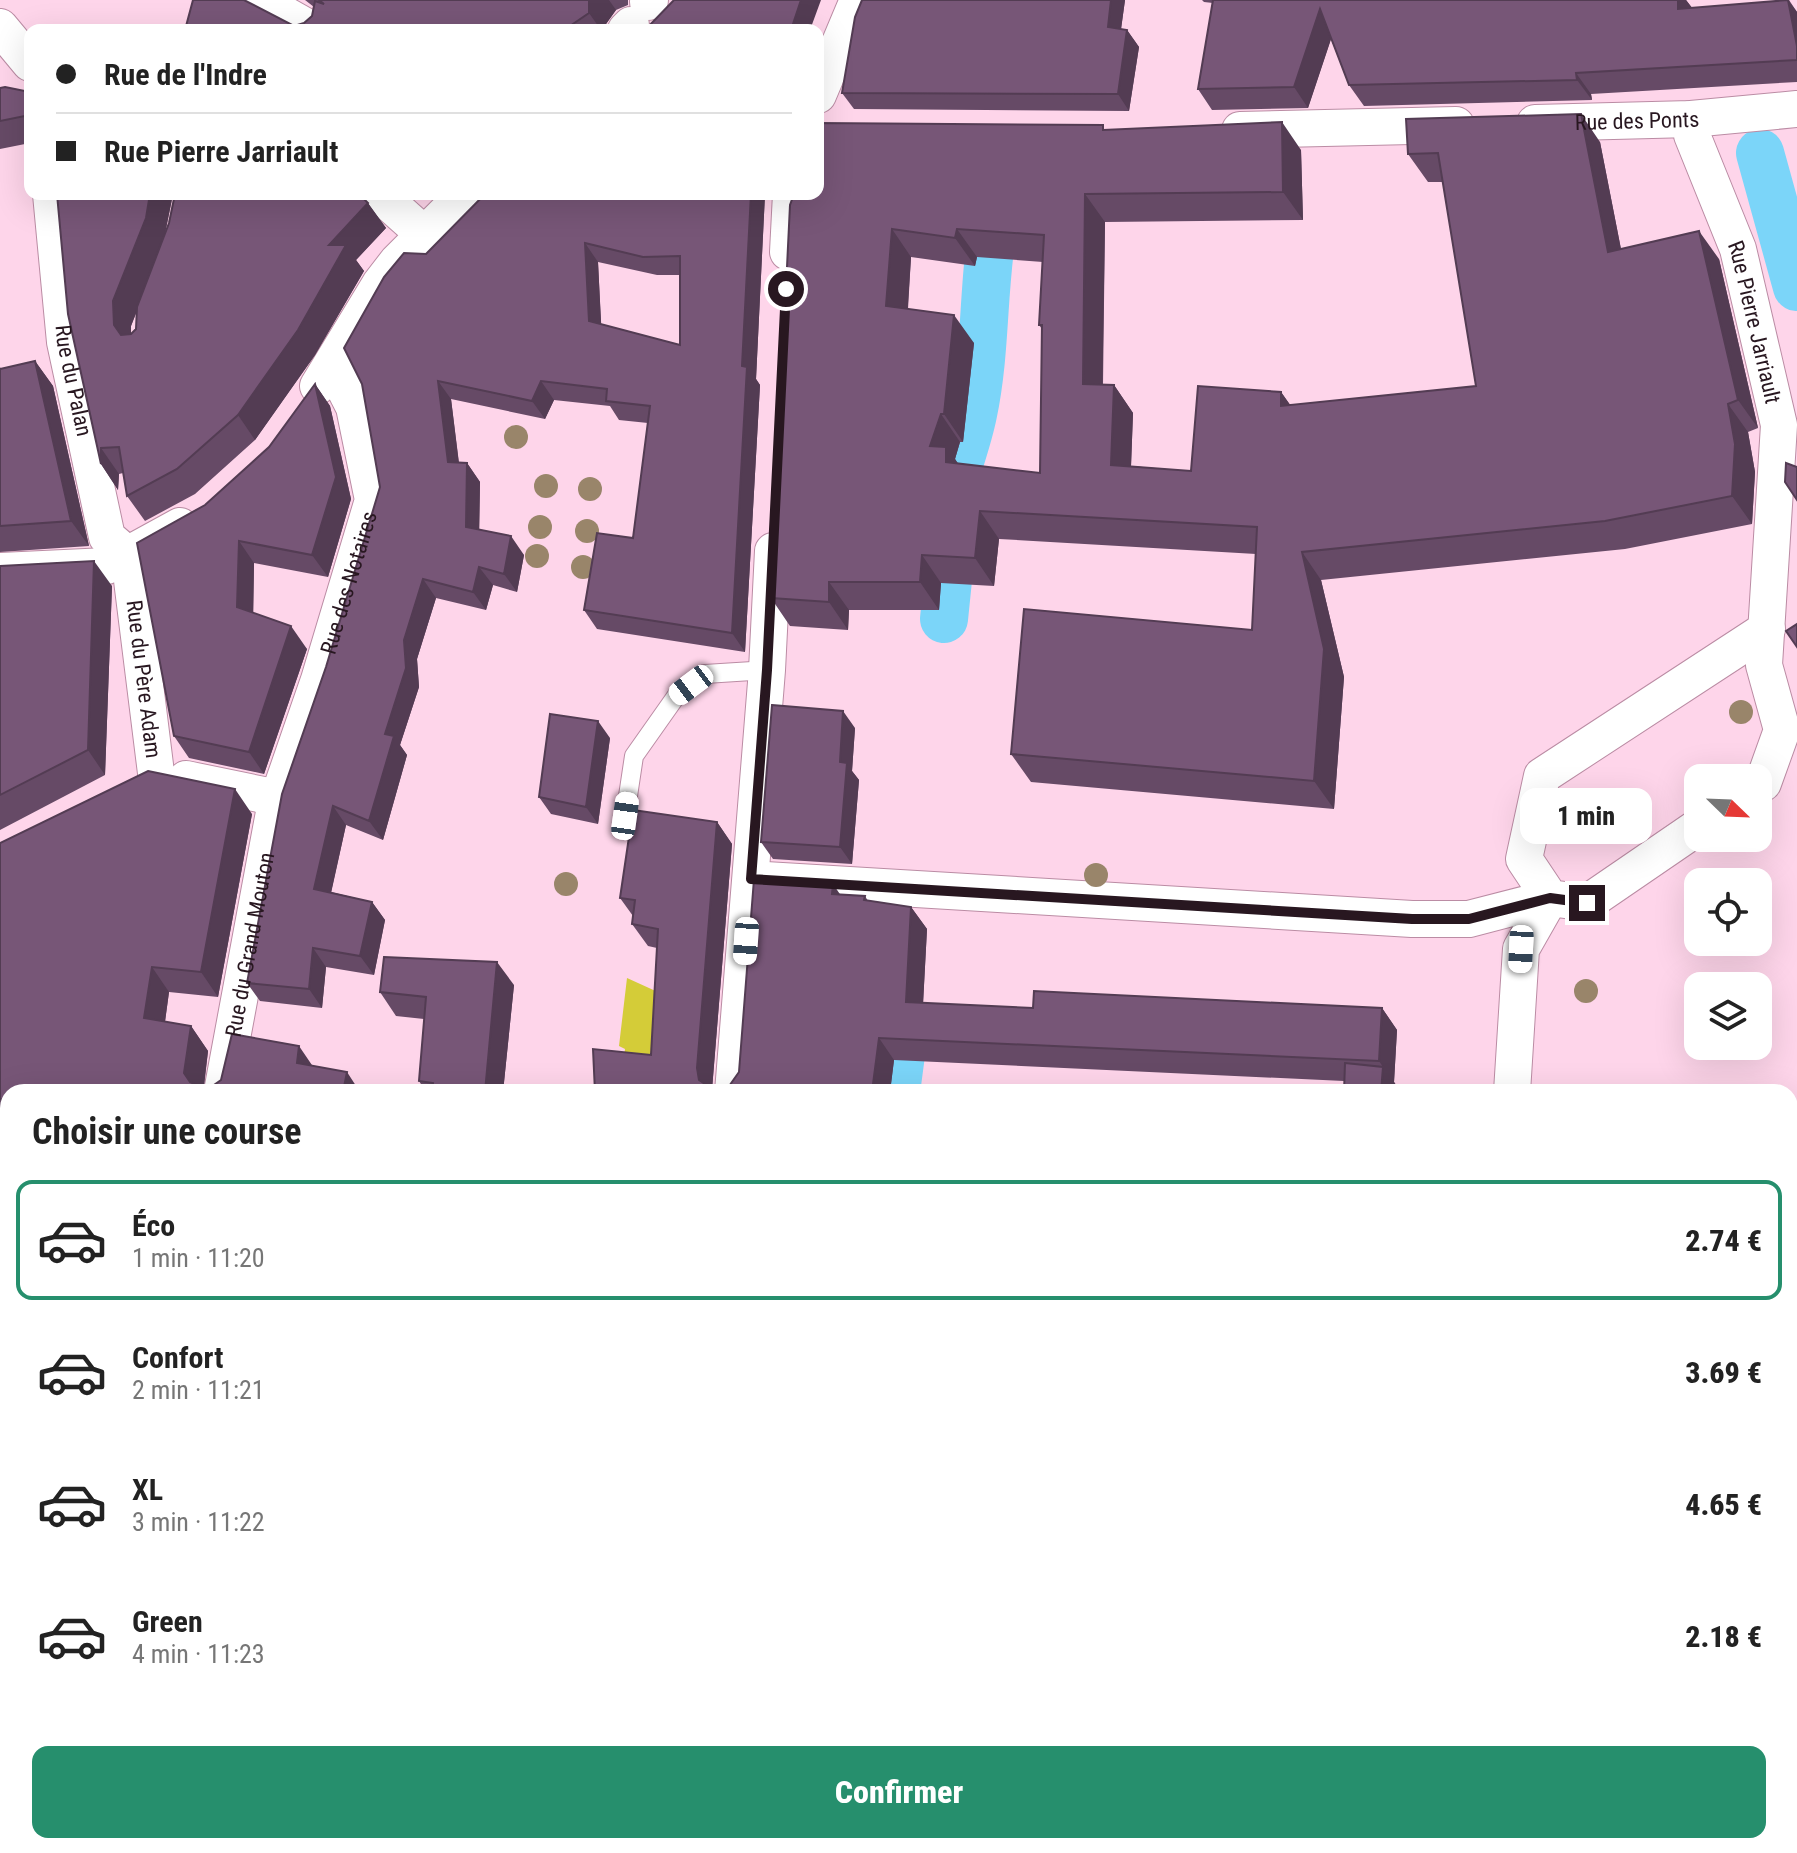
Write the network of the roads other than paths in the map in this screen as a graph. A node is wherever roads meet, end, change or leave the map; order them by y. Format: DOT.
graph roads {
  1 [pos="259,0"];
  2 [pos="858,0"];
  3 [pos="301,24"];
  4 [pos="0,27"];
  5 [pos="24,56"];
  6 [pos="824,81"];
  7 [pos="1797,109"];
  8 [pos="1691,119"];
  9 [pos="1208,131"];
  10 [pos="52,200"];
  11 [pos="386,200"];
  12 [pos="459,200"];
  13 [pos="791,200"];
  14 [pos="425,235"];
  15 [pos="786,289"];
  16 [pos="333,366"];
  17 [pos="297,416"];
  18 [pos="207,511"];
  19 [pos="775,512"];
  20 [pos="129,556"];
  21 [pos="0,571"];
  22 [pos="1767,629"];
  23 [pos="767,670"];
  24 [pos="1770,764"];
  25 [pos="278,798"];
  26 [pos="625,816"];
  27 [pos="1684,837"];
  28 [pos="751,879"];
  29 [pos="1550,898"];
  30 [pos="224,1084"];
  31 [pos="734,1084"];
  32 [pos="1513,1084"];
  1 -- 3 [label="street"];
  2 -- 6 [label="street"];
  4 -- 5 [label="street"];
  7 -- 8 [label="street, Rue des Ponts"];
  8 -- 9 [label="street, Rue des Ponts"];
  8 -- 22 [label="street, Rue Pierre Jarriault"];
  10 -- 20 [label="street, Rue du Palan"];
  11 -- 14 [label="street"];
  12 -- 14 [label="street"];
  13 -- 15 [label="street"];
  14 -- 16 [label="street"];
  16 -- 17 [label="street"];
  16 -- 25 [label="street, Rue des Notaires"];
  18 -- 20 [label="street"];
  19 -- 23 [label="street"];
  20 -- 21 [label="street"];
  20 -- 25 [label="street, Rue du Père Adam"];
  22 -- 24 [label="street, Rue Pierre Jarriault"];
  22 -- 29 [label="street"];
  23 -- 26 [label="lane"];
  23 -- 28 [label="street"];
  25 -- 30 [label="street, Rue du Grand Mouton"];
  27 -- 29 [label="street"];
  28 -- 29 [label="street"];
  28 -- 31 [label="street"];
  29 -- 32 [label="street"];
}
